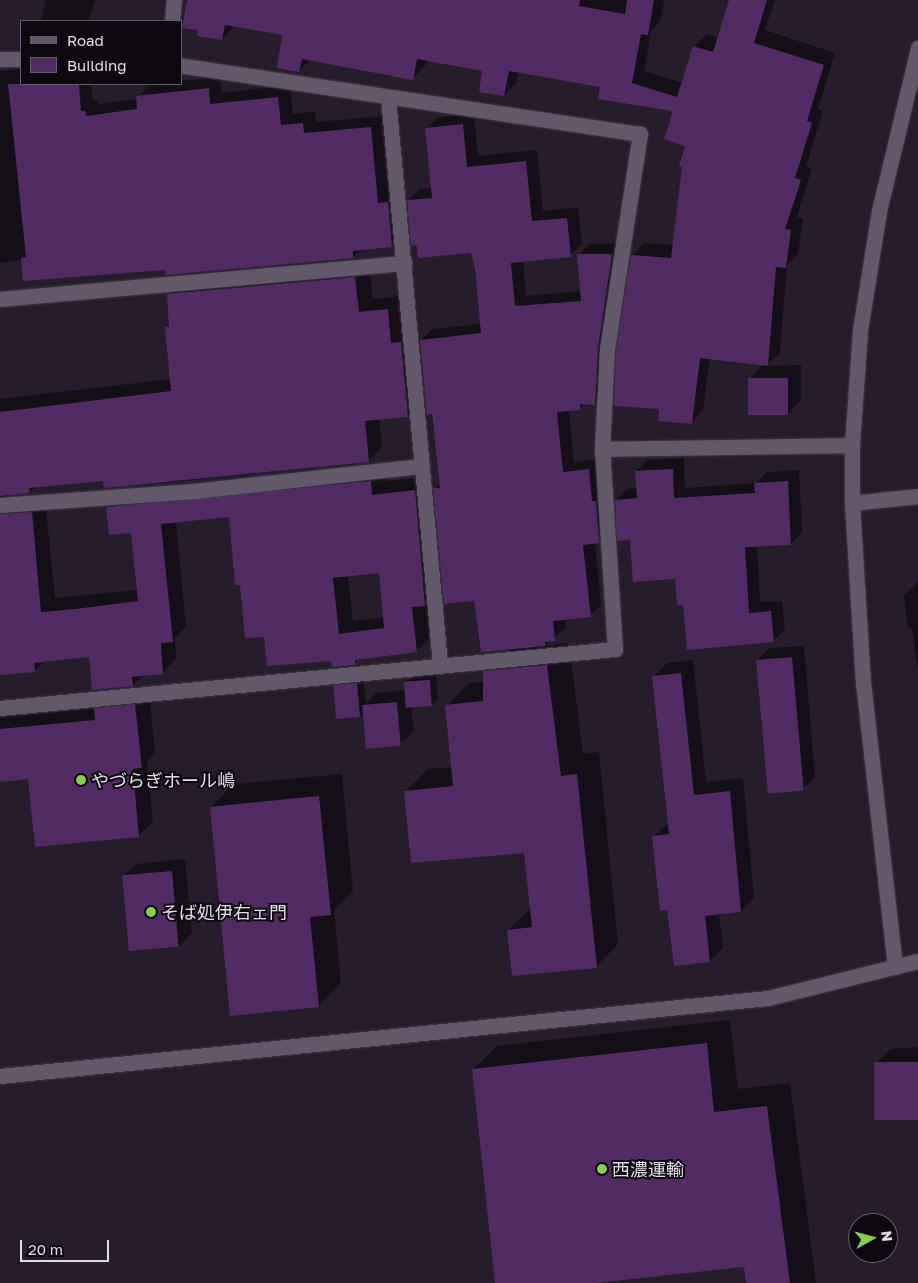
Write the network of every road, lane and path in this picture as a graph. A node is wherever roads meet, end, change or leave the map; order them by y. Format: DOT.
graph roads {
  1 [pos="174,0"];
  2 [pos="172,20"];
  3 [pos="918,48"];
  4 [pos="0,59"];
  5 [pos="20,59"];
  6 [pos="182,65"];
  7 [pos="388,97"];
  8 [pos="404,263"];
  9 [pos="0,299"];
  10 [pos="852,445"];
  11 [pos="602,449"];
  12 [pos="422,466"];
  13 [pos="918,496"];
  14 [pos="852,503"];
  15 [pos="0,505"];
  16 [pos="440,664"];
  17 [pos="0,708"];
  18 [pos="918,961"];
  19 [pos="895,967"];
  20 [pos="0,1076"];
  1 -- 2 [label="street"];
  3 -- 10 [label="street"];
  4 -- 5 [label="street"];
  6 -- 7 [label="street"];
  7 -- 8 [label="street"];
  7 -- 11 [label="street"];
  8 -- 9 [label="street"];
  8 -- 12 [label="street"];
  10 -- 11 [label="street"];
  10 -- 14 [label="street"];
  11 -- 16 [label="street"];
  12 -- 15 [label="street"];
  12 -- 16 [label="street"];
  13 -- 14 [label="street"];
  14 -- 19 [label="street"];
  16 -- 17 [label="street"];
  18 -- 19 [label="street"];
  19 -- 20 [label="street"];
}
